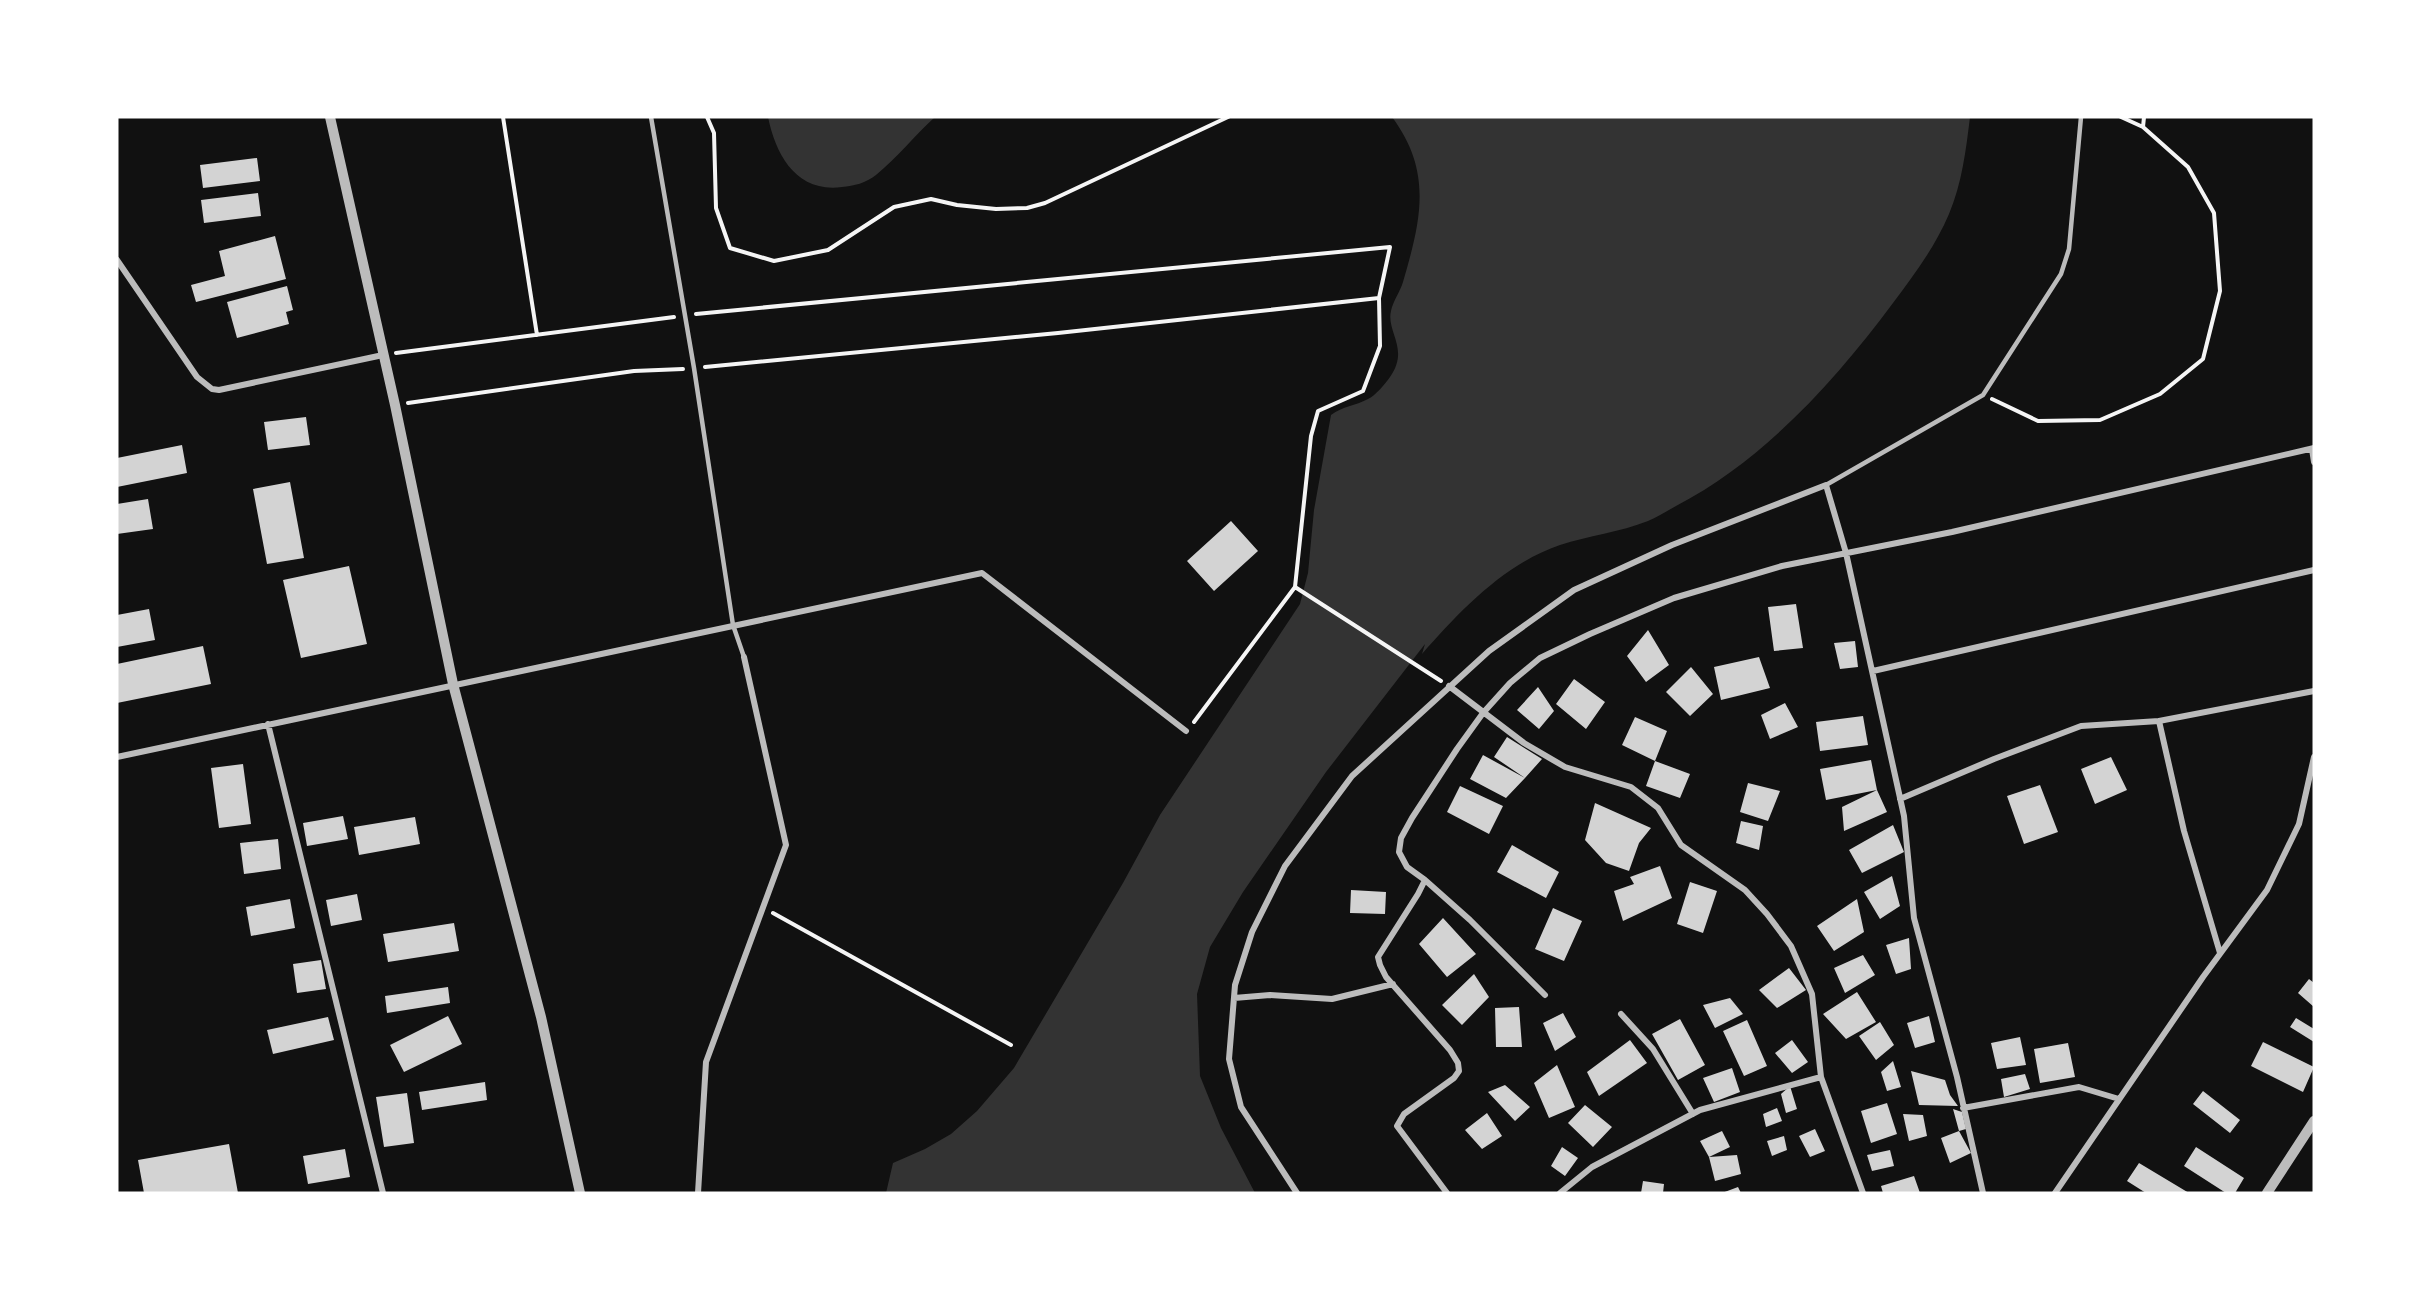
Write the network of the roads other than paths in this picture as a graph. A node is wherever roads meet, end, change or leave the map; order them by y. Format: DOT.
graph roads {
  1 [pos="330,117"];
  2 [pos="651,117"];
  3 [pos="2081,117"];
  4 [pos="117,260"];
  5 [pos="383,355"];
  6 [pos="2313,448"];
  7 [pos="2314,462"];
  8 [pos="1826,485"];
  9 [pos="1846,553"];
  10 [pos="2314,570"];
  11 [pos="733,625"];
  12 [pos="744,657"];
  13 [pos="1873,672"];
  14 [pos="453,684"];
  15 [pos="1449,686"];
  16 [pos="2314,691"];
  17 [pos="1482,713"];
  18 [pos="2159,721"];
  19 [pos="268,724"];
  20 [pos="1186,731"];
  21 [pos="117,757"];
  22 [pos="2314,757"];
  23 [pos="1900,799"];
  24 [pos="1425,880"];
  25 [pos="2220,953"];
  26 [pos="1393,984"];
  27 [pos="1545,995"];
  28 [pos="1234,998"];
  29 [pos="1621,1014"];
  30 [pos="1821,1077"];
  31 [pos="2119,1099"];
  32 [pos="1964,1108"];
  33 [pos="1693,1114"];
  34 [pos="2314,1121"];
  35 [pos="1448,1192"];
  36 [pos="383,1193"];
  37 [pos="580,1193"];
  38 [pos="698,1193"];
  39 [pos="1297,1193"];
  40 [pos="1560,1193"];
  41 [pos="1863,1193"];
  42 [pos="1983,1193"];
  43 [pos="2055,1193"];
  44 [pos="2267,1193"];
  1 -- 5 [label="street"];
  2 -- 11 [label="lane"];
  3 -- 8 [label="lane"];
  4 -- 5 [label="street"];
  5 -- 14 [label="street"];
  6 -- 7 [label="street"];
  6 -- 9 [label="street"];
  8 -- 9 [label="street"];
  8 -- 15 [label="street"];
  9 -- 13 [label="street"];
  9 -- 17 [label="street"];
  10 -- 13 [label="street"];
  11 -- 12 [label="lane"];
  11 -- 14 [label="street"];
  11 -- 20 [label="street"];
  12 -- 38 [label="street"];
  13 -- 23 [label="street"];
  14 -- 19 [label="street"];
  14 -- 37 [label="street"];
  15 -- 17 [label="street"];
  15 -- 28 [label="street"];
  16 -- 18 [label="street"];
  17 -- 24 [label="street"];
  17 -- 30 [label="street"];
  18 -- 23 [label="street"];
  18 -- 25 [label="street"];
  19 -- 21 [label="street"];
  19 -- 36 [label="street"];
  22 -- 25 [label="street"];
  23 -- 32 [label="street"];
  24 -- 26 [label="street"];
  24 -- 27 [label="street"];
  25 -- 31 [label="street"];
  26 -- 28 [label="street"];
  26 -- 35 [label="street"];
  28 -- 39 [label="street"];
  29 -- 33 [label="street"];
  30 -- 33 [label="street"];
  30 -- 41 [label="street"];
  31 -- 32 [label="street"];
  31 -- 43 [label="street"];
  32 -- 42 [label="street"];
  33 -- 40 [label="street"];
  34 -- 44 [label="street"];
}
